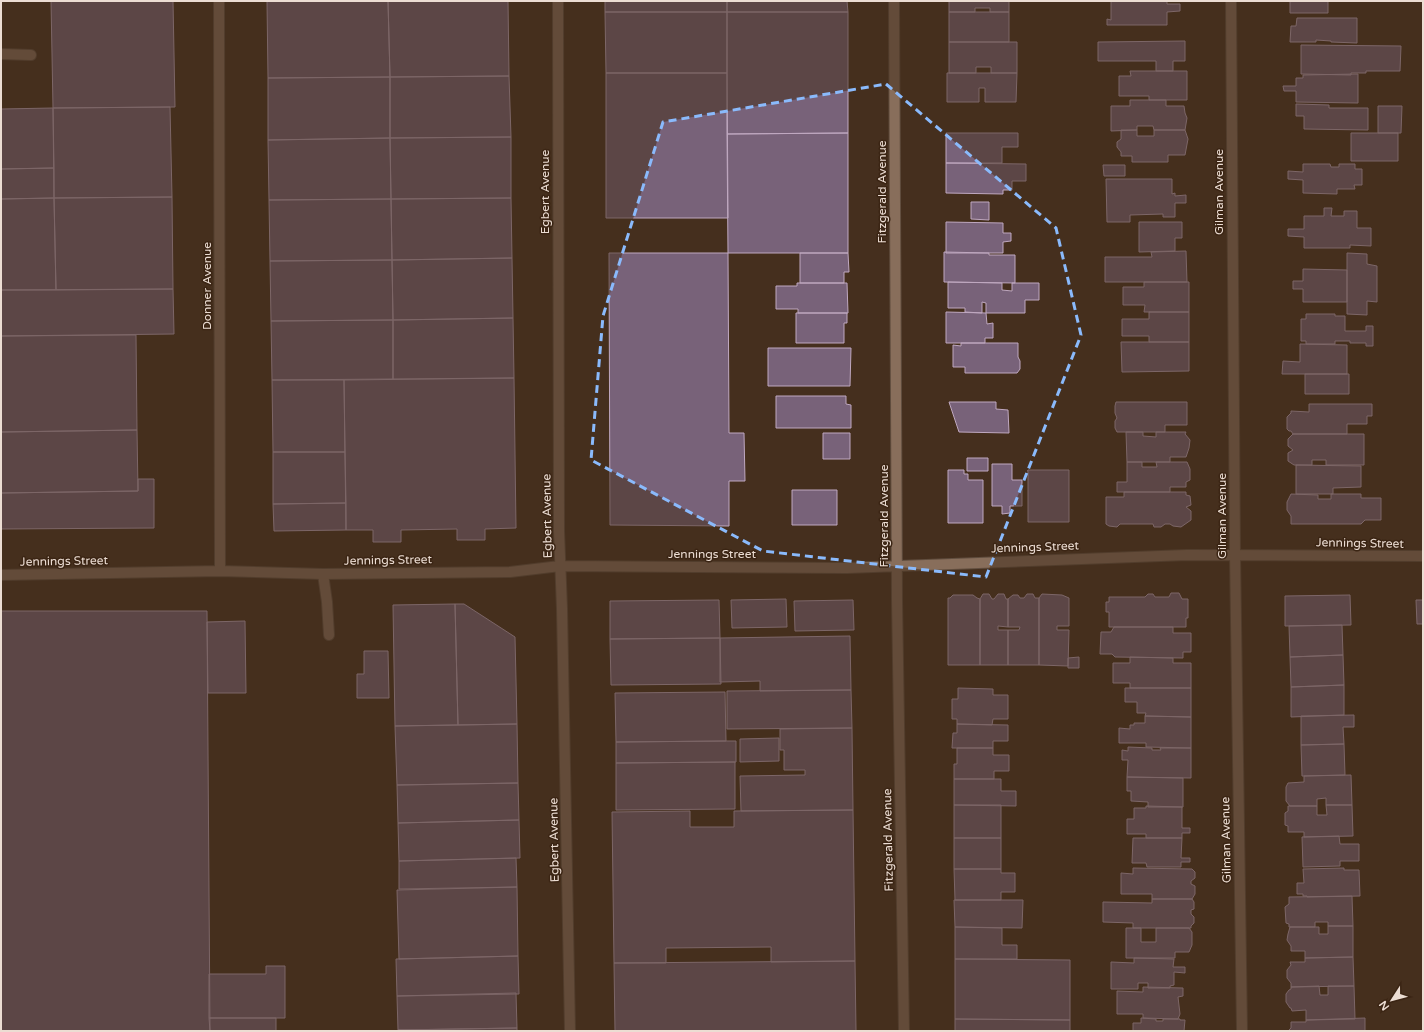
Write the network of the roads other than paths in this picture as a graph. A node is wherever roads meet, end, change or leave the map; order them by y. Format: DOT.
graph roads {
  1 [pos="219,1"];
  2 [pos="558,1"];
  3 [pos="894,1"];
  4 [pos="1231,1"];
  5 [pos="1,54"];
  6 [pos="31,55"];
  7 [pos="1235,554"];
  8 [pos="1423,556"];
  9 [pos="560,566"];
  10 [pos="897,566"];
  11 [pos="220,571"];
  12 [pos="323,574"];
  13 [pos="1,575"];
  14 [pos="329,635"];
  15 [pos="570,1031"];
  16 [pos="904,1031"];
  17 [pos="1242,1031"];
  1 -- 11 [label="street, Donner Avenue"];
  2 -- 9 [label="street, Egbert Avenue"];
  3 -- 10 [label="street, Fitzgerald Avenue"];
  4 -- 7 [label="street, Gilman Avenue"];
  5 -- 6 [label="street"];
  7 -- 8 [label="street, Jennings Street"];
  7 -- 10 [label="street, Jennings Street"];
  7 -- 17 [label="street, Gilman Avenue"];
  9 -- 10 [label="street, Jennings Street"];
  9 -- 12 [label="street, Jennings Street"];
  9 -- 15 [label="street, Egbert Avenue"];
  10 -- 16 [label="street, Fitzgerald Avenue"];
  11 -- 12 [label="street, Jennings Street"];
  11 -- 13 [label="street, Jennings Street"];
  12 -- 14 [label="street"];
}
